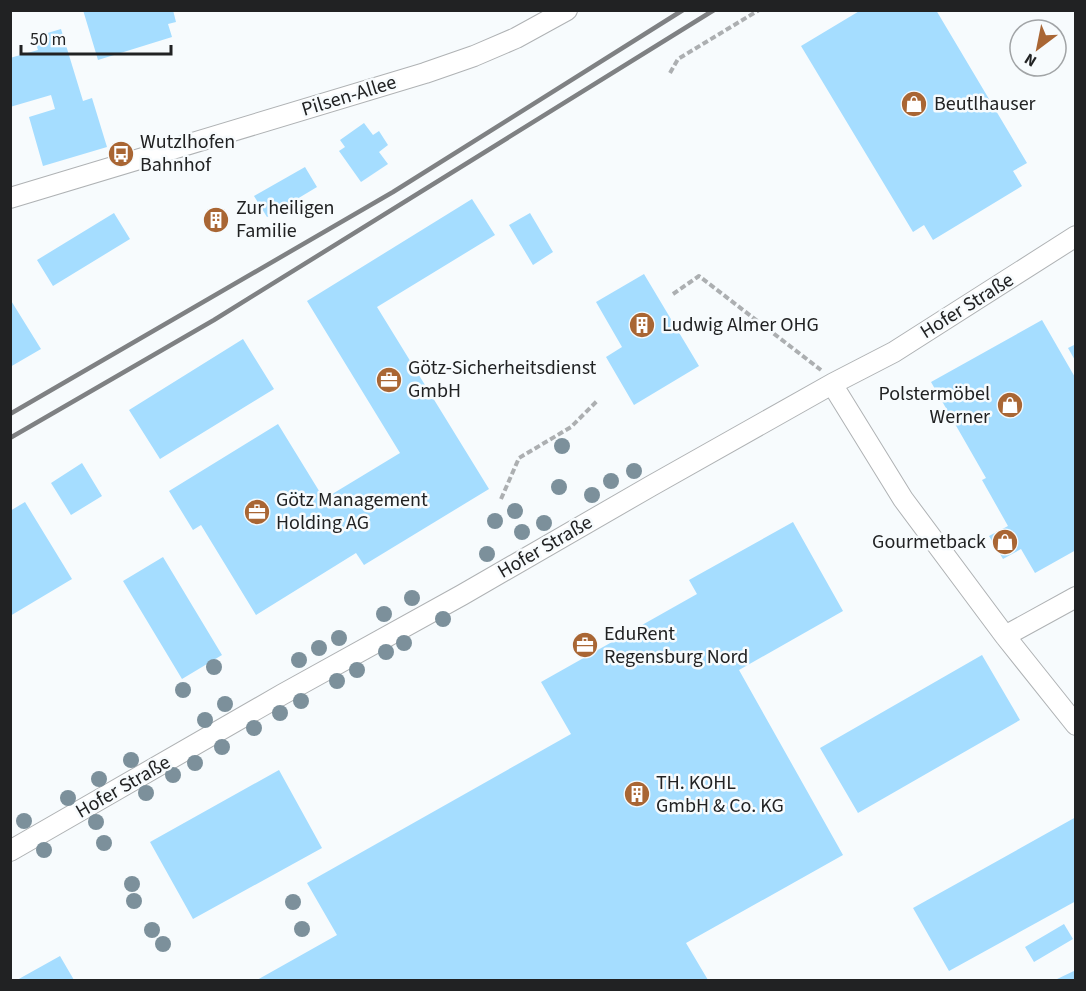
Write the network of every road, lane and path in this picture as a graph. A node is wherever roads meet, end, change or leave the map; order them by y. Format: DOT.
graph roads {
  1 [pos="567,10"];
  2 [pos="759,10"];
  3 [pos="670,74"];
  4 [pos="10,198"];
  5 [pos="1076,236"];
  6 [pos="673,294"];
  7 [pos="832,384"];
  8 [pos="598,400"];
  9 [pos="501,498"];
  10 [pos="1076,597"];
  11 [pos="1005,636"];
  12 [pos="1076,725"];
  13 [pos="10,851"];
  1 -- 4 [label="street, Pilsen-Allee"];
  2 -- 3 [label="path"];
  5 -- 7 [label="street, Hofer Straße"];
  6 -- 7 [label="path"];
  7 -- 11 [label="street"];
  7 -- 13 [label="street, Hofer Straße"];
  8 -- 9 [label="path"];
  10 -- 11 [label="street"];
  11 -- 12 [label="street"];
}
